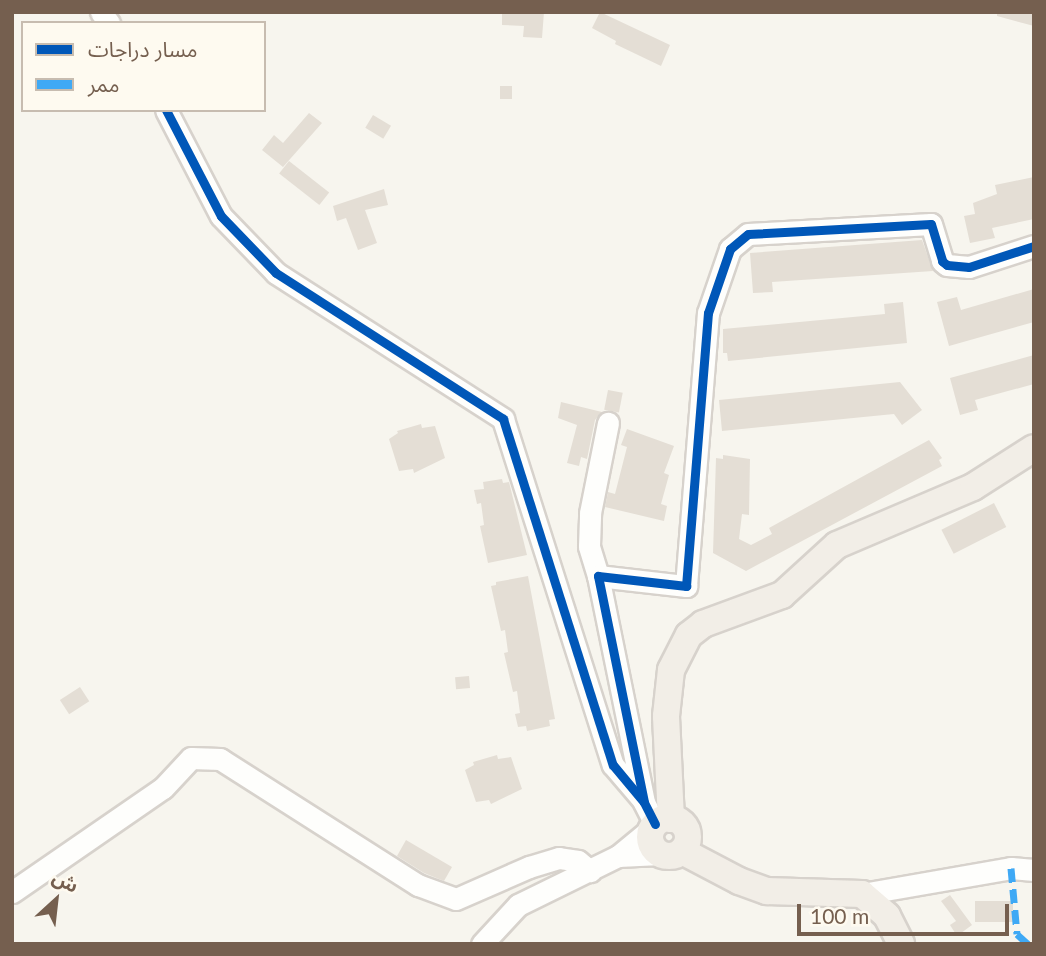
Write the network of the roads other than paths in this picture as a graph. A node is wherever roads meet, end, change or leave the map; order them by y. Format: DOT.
graph roads {
  1 [pos="167,112"];
  2 [pos="1034,247"];
  3 [pos="608,424"];
  4 [pos="1034,448"];
  5 [pos="598,576"];
  6 [pos="656,818"];
  7 [pos="671,853"];
  8 [pos="618,856"];
  9 [pos="1034,870"];
  10 [pos="590,871"];
  11 [pos="12,892"];
  12 [pos="862,894"];
  13 [pos="482,944"];
  14 [pos="901,944"];
  1 -- 6 [label="street"];
  2 -- 5 [label="street"];
  3 -- 5 [label="street"];
  4 -- 6 [label="main road"];
  5 -- 6 [label="street"];
  6 -- 7 [label="main road"];
  6 -- 8 [label="street"];
  7 -- 8 [label="street"];
  7 -- 12 [label="main road"];
  8 -- 10 [label="street"];
  9 -- 12 [label="street"];
  10 -- 11 [label="street"];
  10 -- 13 [label="street"];
  12 -- 14 [label="main road"];
}
